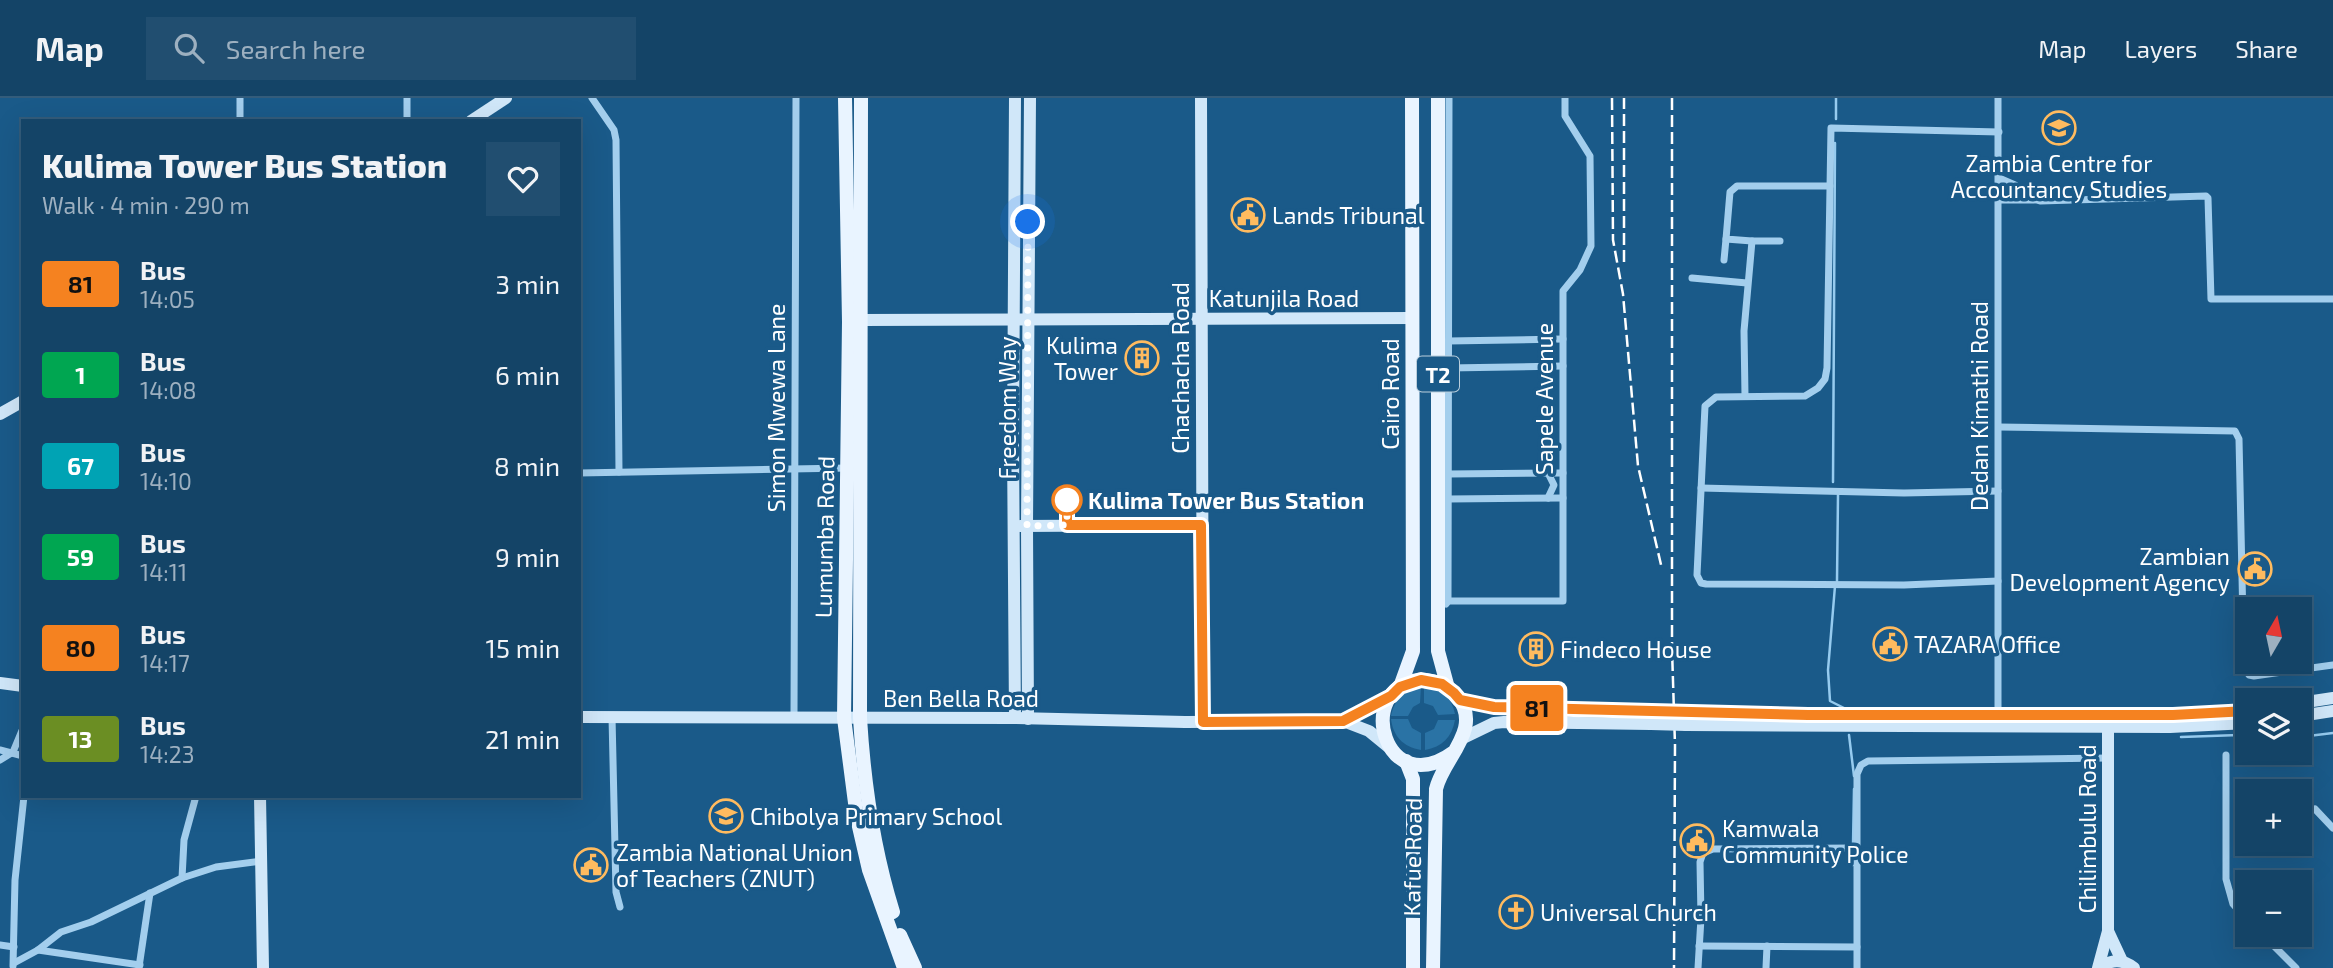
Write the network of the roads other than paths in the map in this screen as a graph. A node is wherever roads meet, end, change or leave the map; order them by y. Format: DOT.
graph roads {
  1 [pos="240,98"];
  2 [pos="407,98"];
  3 [pos="506,98"];
  4 [pos="592,98"];
  5 [pos="796,98"];
  6 [pos="845,98"];
  7 [pos="861,98"];
  8 [pos="1015,98"];
  9 [pos="1030,98"];
  10 [pos="1201,98"];
  11 [pos="1412,98"];
  12 [pos="1565,98"];
  13 [pos="1998,98"];
  14 [pos="1442,99"];
  15 [pos="240,119"];
  16 [pos="407,119"];
  17 [pos="474,119"];
  18 [pos="1999,132"];
  19 [pos="1412,176"];
  20 [pos="1438,176"];
  21 [pos="1999,178"];
  22 [pos="1830,186"];
  23 [pos="1412,199"];
  24 [pos="1438,199"];
  25 [pos="1999,200"];
  26 [pos="2034,200"];
  27 [pos="1443,229"];
  28 [pos="1726,239"];
  29 [pos="1752,241"];
  30 [pos="1780,241"];
  31 [pos="1724,260"];
  32 [pos="1692,278"];
  33 [pos="1747,283"];
  34 [pos="2333,299"];
  35 [pos="1413,318"];
  36 [pos="1014,319"];
  37 [pos="1028,319"];
  38 [pos="1201,319"];
  39 [pos="861,320"];
  40 [pos="1545,340"];
  41 [pos="1563,340"];
  42 [pos="1448,341"];
  43 [pos="1563,366"];
  44 [pos="1545,367"];
  45 [pos="1448,368"];
  46 [pos="1745,396"];
  47 [pos="1443,401"];
  48 [pos="21,402"];
  49 [pos="0,414"];
  50 [pos="1999,427"];
  51 [pos="1013,443"];
  52 [pos="1028,443"];
  53 [pos="848,468"];
  54 [pos="796,469"];
  55 [pos="581,472"];
  56 [pos="619,472"];
  57 [pos="1548,473"];
  58 [pos="1563,473"];
  59 [pos="1443,478"];
  60 [pos="1413,483"];
  61 [pos="1701,488"];
  62 [pos="1998,491"];
  63 [pos="1548,498"];
  64 [pos="1563,498"];
  65 [pos="1443,503"];
  66 [pos="1413,506"];
  67 [pos="1201,525"];
  68 [pos="1020,526"];
  69 [pos="1443,540"];
  70 [pos="1998,581"];
  71 [pos="1448,601"];
  72 [pos="1438,619"];
  73 [pos="2333,666"];
  74 [pos="0,683"];
  75 [pos="21,686"];
  76 [pos="1448,688"];
  77 [pos="1396,692"];
  78 [pos="2333,698"];
  79 [pos="1460,700"];
  80 [pos="2312,701"];
  81 [pos="2333,711"];
  82 [pos="2235,712"];
  83 [pos="1998,714"];
  84 [pos="2312,714"];
  85 [pos="581,717"];
  86 [pos="612,717"];
  87 [pos="844,718"];
  88 [pos="860,718"];
  89 [pos="1652,718"];
  90 [pos="794,719"];
  91 [pos="1021,719"];
  92 [pos="1686,719"];
  93 [pos="1343,721"];
  94 [pos="1203,722"];
  95 [pos="2235,724"];
  96 [pos="2108,727"];
  97 [pos="21,734"];
  98 [pos="1463,738"];
  99 [pos="1391,749"];
  100 [pos="0,750"];
  101 [pos="13,752"];
  102 [pos="1454,752"];
  103 [pos="21,755"];
  104 [pos="2226,755"];
  105 [pos="2108,758"];
  106 [pos="0,760"];
  107 [pos="1406,761"];
  108 [pos="24,798"];
  109 [pos="195,798"];
  110 [pos="260,798"];
  111 [pos="2315,809"];
  112 [pos="2333,828"];
  113 [pos="1857,848"];
  114 [pos="261,861"];
  115 [pos="182,878"];
  116 [pos="150,893"];
  117 [pos="2235,906"];
  118 [pos="620,908"];
  119 [pos="2108,931"];
  120 [pos="0,945"];
  121 [pos="1699,946"];
  122 [pos="1767,946"];
  123 [pos="13,947"];
  124 [pos="1857,947"];
  125 [pos="2275,947"];
  126 [pos="38,950"];
  127 [pos="89,958"];
  128 [pos="2122,961"];
  129 [pos="14,966"];
  130 [pos="139,967"];
  131 [pos="88,968"];
  132 [pos="264,968"];
  133 [pos="904,968"];
  134 [pos="915,968"];
  135 [pos="1413,968"];
  136 [pos="1433,968"];
  137 [pos="1698,968"];
  138 [pos="1766,968"];
  139 [pos="1857,968"];
  140 [pos="2099,968"];
  141 [pos="2134,968"];
  142 [pos="2296,968"];
  1 -- 15 [label="street"];
  2 -- 16 [label="street"];
  3 -- 17 [label="main road"];
  4 -- 56 [label="street"];
  5 -- 54 [label="street, Simon Mwewa Lane"];
  6 -- 53 [label="main road, Lumumba Road"];
  7 -- 39 [label="main road, Lumumba Road"];
  8 -- 36 [label="main road, Freedom Way"];
  9 -- 37 [label="main road, Freedom Way"];
  10 -- 38 [label="main road, Chachacha Road"];
  11 -- 19 [label="main road, Cairo Road / T2"];
  12 -- 41 [label="street, Sapele Avenue"];
  13 -- 18 [label="street, Dedan Kimathi Road"];
  14 -- 20 [label="main road, Cairo Road / T2"];
  14 -- 27 [label="street"];
  18 -- 21 [label="street, Dedan Kimathi Road"];
  18 -- 22 [label="street"];
  19 -- 20 [label="main road"];
  19 -- 23 [label="main road, Cairo Road / T2"];
  20 -- 24 [label="main road, Cairo Road / T2"];
  21 -- 25 [label="street, Dedan Kimathi Road"];
  21 -- 26 [label="street"];
  22 -- 28 [label="street"];
  22 -- 46 [label="street"];
  23 -- 24 [label="main road"];
  23 -- 35 [label="main road, Cairo Road / T2"];
  24 -- 27 [label="main road, Cairo Road / T2"];
  25 -- 26 [label="street"];
  25 -- 50 [label="street, Dedan Kimathi Road"];
  26 -- 34 [label="street"];
  27 -- 42 [label="street"];
  27 -- 47 [label="main road, Cairo Road / T2"];
  28 -- 29 [label="street"];
  28 -- 31 [label="street"];
  29 -- 30 [label="street"];
  29 -- 33 [label="street"];
  32 -- 33 [label="street"];
  33 -- 46 [label="street"];
  35 -- 38 [label="main road, Katunjila Road"];
  35 -- 60 [label="main road, Cairo Road / T2"];
  36 -- 37 [label="main road, Katunjila Road"];
  36 -- 39 [label="main road, Katunjila Road"];
  36 -- 51 [label="main road, Freedom Way"];
  37 -- 38 [label="main road, Katunjila Road"];
  37 -- 52 [label="main road, Freedom Way"];
  38 -- 67 [label="main road, Chachacha Road"];
  39 -- 88 [label="main road, Lumumba Road"];
  40 -- 41 [label="street"];
  40 -- 42 [label="street"];
  40 -- 44 [label="street"];
  41 -- 43 [label="street, Sapele Avenue"];
  42 -- 45 [label="street"];
  43 -- 44 [label="street"];
  43 -- 58 [label="street, Sapele Avenue"];
  44 -- 45 [label="street"];
  45 -- 47 [label="street"];
  46 -- 61 [label="street"];
  47 -- 59 [label="main road, Cairo Road / T2"];
  48 -- 49 [label="main road"];
  50 -- 62 [label="street, Dedan Kimathi Road"];
  50 -- 73 [label="street"];
  51 -- 52 [label="main road"];
  51 -- 68 [label="main road, Freedom Way"];
  52 -- 68 [label="main road, Freedom Way"];
  53 -- 54 [label="street"];
  53 -- 87 [label="main road, Lumumba Road"];
  54 -- 56 [label="street"];
  54 -- 90 [label="street, Simon Mwewa Lane"];
  55 -- 56 [label="street"];
  57 -- 58 [label="street"];
  57 -- 59 [label="street"];
  57 -- 63 [label="street"];
  58 -- 64 [label="street, Sapele Avenue"];
  59 -- 60 [label="main road"];
  59 -- 65 [label="main road, Cairo Road / T2"];
  60 -- 66 [label="main road, Cairo Road / T2"];
  61 -- 62 [label="street"];
  61 -- 70 [label="street"];
  62 -- 70 [label="street, Dedan Kimathi Road"];
  63 -- 64 [label="street"];
  63 -- 65 [label="street"];
  64 -- 71 [label="street, Sapele Avenue"];
  65 -- 66 [label="main road"];
  65 -- 69 [label="main road, Cairo Road / T2"];
  66 -- 77 [label="main road, Cairo Road / T2"];
  67 -- 68 [label="main road"];
  67 -- 94 [label="main road, Chachacha Road"];
  68 -- 91 [label="main road, Freedom Way"];
  69 -- 71 [label="street"];
  69 -- 72 [label="main road, Cairo Road / T2"];
  70 -- 83 [label="street, Dedan Kimathi Road"];
  71 -- 72 [label="street"];
  72 -- 76 [label="main road, Cairo Road / T2"];
  74 -- 75 [label="main road"];
  76 -- 77 [label="main road"];
  76 -- 79 [label="main road"];
  77 -- 93 [label="main road, Ben Bella Road"];
  77 -- 99 [label="main road"];
  78 -- 80 [label="main road"];
  79 -- 89 [label="main road"];
  79 -- 98 [label="main road"];
  81 -- 84 [label="main road"];
  82 -- 83 [label="main road"];
  83 -- 92 [label="main road"];
  85 -- 86 [label="main road, Ben Bella Road"];
  86 -- 90 [label="main road, Ben Bella Road"];
  86 -- 118 [label="street"];
  87 -- 88 [label="main road, Ben Bella Road"];
  87 -- 90 [label="main road, Ben Bella Road"];
  87 -- 133 [label="main road, Lumumba Road"];
  88 -- 91 [label="main road, Ben Bella Road"];
  88 -- 134 [label="main road, Lumumba Road"];
  89 -- 92 [label="main road, bridge"];
  89 -- 98 [label="main road"];
  91 -- 94 [label="main road, Ben Bella Road"];
  92 -- 96 [label="main road"];
  93 -- 94 [label="main road, Ben Bella Road"];
  93 -- 99 [label="main road, Ben Bella Road"];
  95 -- 96 [label="main road"];
  96 -- 105 [label="main road, Chilimbulu Road"];
  97 -- 101 [label="street"];
  98 -- 102 [label="main road"];
  99 -- 107 [label="main road"];
  100 -- 101 [label="street"];
  101 -- 103 [label="street"];
  101 -- 106 [label="street"];
  102 -- 107 [label="main road"];
  102 -- 136 [label="main road, Kafue Road"];
  104 -- 117 [label="street"];
  105 -- 113 [label="street"];
  105 -- 119 [label="main road, Chilimbulu Road"];
  107 -- 135 [label="main road, Kafue Road"];
  108 -- 123 [label="street"];
  109 -- 115 [label="street"];
  110 -- 114 [label="main road"];
  111 -- 112 [label="street"];
  113 -- 121 [label="street"];
  113 -- 124 [label="street"];
  114 -- 115 [label="street"];
  114 -- 132 [label="main road"];
  115 -- 116 [label="street"];
  116 -- 126 [label="street"];
  116 -- 130 [label="street"];
  119 -- 128 [label="main road, Chilimbulu Road"];
  119 -- 140 [label="main road, Chilimbulu Road"];
  120 -- 123 [label="street"];
  121 -- 122 [label="street"];
  121 -- 137 [label="street"];
  122 -- 124 [label="street"];
  122 -- 138 [label="street"];
  123 -- 129 [label="street"];
  124 -- 139 [label="street"];
  125 -- 142 [label="street"];
  126 -- 127 [label="street"];
  126 -- 129 [label="street"];
  127 -- 130 [label="street"];
  127 -- 131 [label="street"];
  128 -- 140 [label="main road, Chilimbulu Road"];
  128 -- 141 [label="main road"];
}
